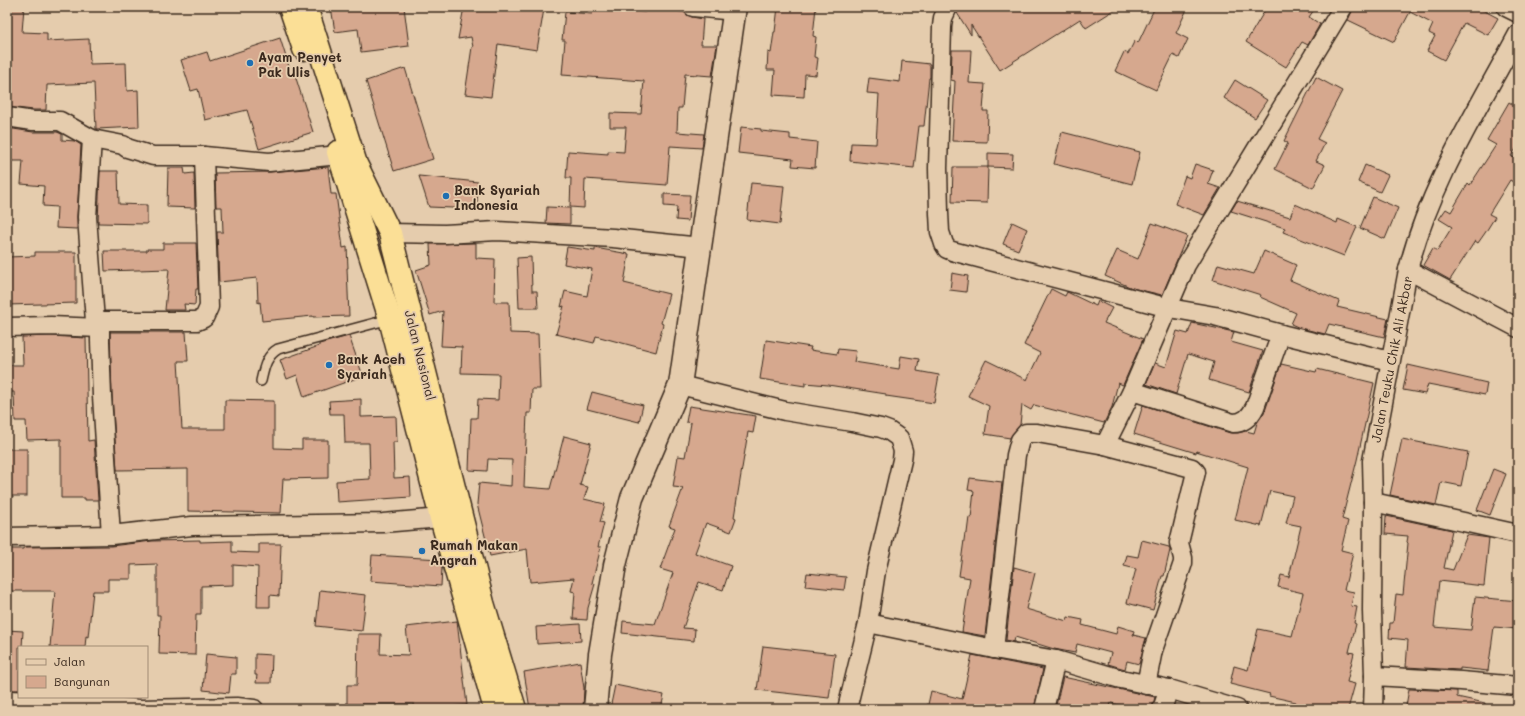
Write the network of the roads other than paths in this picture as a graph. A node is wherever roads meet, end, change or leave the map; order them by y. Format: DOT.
graph roads {
  1 [pos="290,7"];
  2 [pos="306,7"];
  3 [pos="693,7"];
  4 [pos="948,7"];
  5 [pos="1343,7"];
  6 [pos="1506,7"];
  7 [pos="735,9"];
  8 [pos="1518,13"];
  9 [pos="1518,34"];
  10 [pos="7,117"];
  11 [pos="92,139"];
  12 [pos="339,155"];
  13 [pos="204,156"];
  14 [pos="390,233"];
  15 [pos="700,247"];
  16 [pos="1408,270"];
  17 [pos="406,298"];
  18 [pos="1169,308"];
  19 [pos="388,311"];
  20 [pos="98,324"];
  21 [pos="7,327"];
  22 [pos="1518,328"];
  23 [pos="1281,334"];
  24 [pos="1390,361"];
  25 [pos="261,381"];
  26 [pos="680,385"];
  27 [pos="1132,391"];
  28 [pos="1105,444"];
  29 [pos="1373,502"];
  30 [pos="441,518"];
  31 [pos="1518,534"];
  32 [pos="111,535"];
  33 [pos="7,537"];
  34 [pos="868,623"];
  35 [pos="994,649"];
  36 [pos="1056,660"];
  37 [pos="1374,676"];
  38 [pos="1146,685"];
  39 [pos="1518,686"];
  40 [pos="1169,689"];
  41 [pos="7,700"];
  42 [pos="254,709"];
  43 [pos="495,709"];
  44 [pos="515,709"];
  45 [pos="595,709"];
  46 [pos="847,709"];
  47 [pos="1044,709"];
  48 [pos="1162,709"];
  49 [pos="1237,709"];
  50 [pos="1372,709"];
  1 -- 12 [label="highway, Jalan Nasional"];
  2 -- 14 [label="highway, Jalan Nasional"];
  3 -- 7 [label="street"];
  4 -- 18 [label="street"];
  5 -- 18 [label="street"];
  6 -- 8 [label="street"];
  7 -- 15 [label="street"];
  9 -- 16 [label="street, Jalan Teuku Chik Ali Akbar"];
  10 -- 11 [label="street"];
  11 -- 13 [label="street"];
  11 -- 20 [label="street"];
  12 -- 13 [label="street"];
  12 -- 19 [label="highway, Jalan Nasional"];
  13 -- 20 [label="street"];
  14 -- 15 [label="street"];
  14 -- 17 [label="highway, Jalan Nasional"];
  15 -- 26 [label="street"];
  16 -- 22 [label="street"];
  16 -- 24 [label="street, Jalan Teuku Chik Ali Akbar"];
  17 -- 19 [label="highway"];
  17 -- 44 [label="highway, Jalan Nasional"];
  18 -- 23 [label="street"];
  18 -- 27 [label="street"];
  19 -- 25 [label="lane"];
  19 -- 30 [label="highway, Jalan Nasional"];
  20 -- 21 [label="street"];
  20 -- 32 [label="street"];
  23 -- 24 [label="street"];
  23 -- 27 [label="street"];
  24 -- 29 [label="street, Jalan Teuku Chik Ali Akbar"];
  26 -- 34 [label="street"];
  26 -- 45 [label="street"];
  27 -- 28 [label="street"];
  28 -- 35 [label="street"];
  28 -- 38 [label="street"];
  29 -- 31 [label="street"];
  29 -- 37 [label="street, Jalan Teuku Chik Ali Akbar"];
  30 -- 32 [label="street"];
  30 -- 43 [label="highway, Jalan Nasional"];
  32 -- 33 [label="street"];
  34 -- 35 [label="street"];
  34 -- 46 [label="street"];
  35 -- 36 [label="street"];
  36 -- 38 [label="street"];
  36 -- 47 [label="street"];
  37 -- 39 [label="street"];
  37 -- 50 [label="street, Jalan Teuku Chik Ali Akbar"];
  38 -- 40 [label="street"];
  40 -- 48 [label="street"];
  40 -- 49 [label="street"];
  41 -- 42 [label="street"];
}
